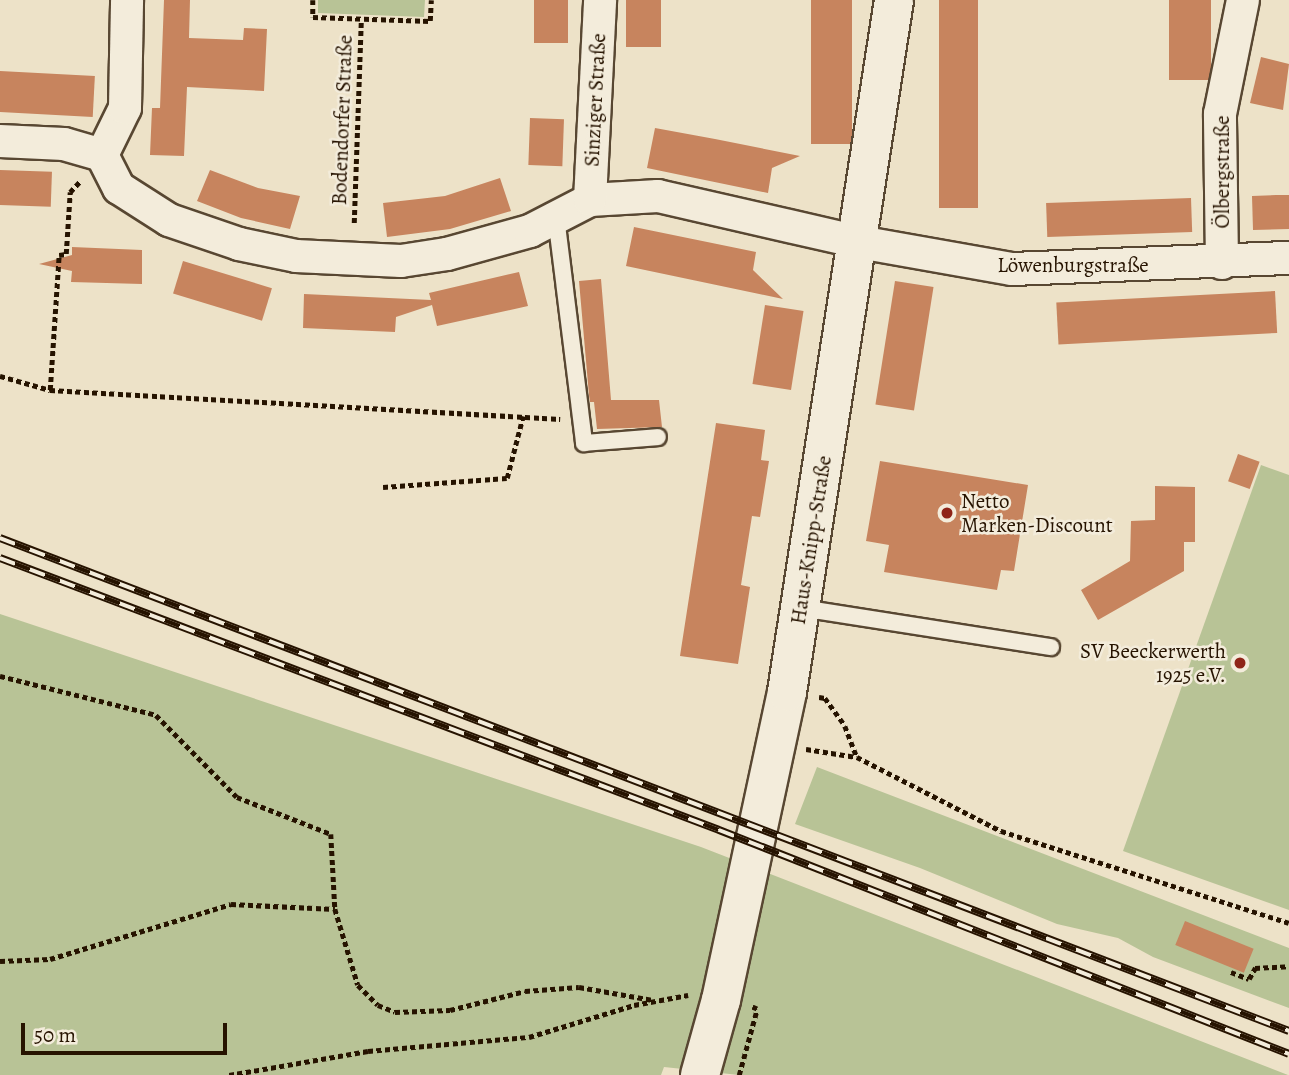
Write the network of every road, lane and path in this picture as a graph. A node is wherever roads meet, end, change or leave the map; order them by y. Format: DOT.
graph roads {
  1 [pos="127,0"];
  2 [pos="313,0"];
  3 [pos="431,0"];
  4 [pos="600,0"];
  5 [pos="894,0"];
  6 [pos="1243,0"];
  7 [pos="361,19"];
  8 [pos="0,141"];
  9 [pos="102,155"];
  10 [pos="590,200"];
  11 [pos="556,217"];
  12 [pos="354,223"];
  13 [pos="859,242"];
  14 [pos="1289,258"];
  15 [pos="1222,263"];
  16 [pos="0,376"];
  17 [pos="50,390"];
  18 [pos="523,416"];
  19 [pos="582,421"];
  20 [pos="658,437"];
  21 [pos="383,487"];
  22 [pos="801,608"];
  23 [pos="1051,647"];
  24 [pos="0,676"];
  25 [pos="787,692"];
  26 [pos="777,740"];
  27 [pos="857,757"];
  28 [pos="335,909"];
  29 [pos="1289,923"];
  30 [pos="0,961"];
  31 [pos="1289,966"];
  32 [pos="1231,972"];
  33 [pos="653,1000"];
  34 [pos="721,1000"];
  35 [pos="229,1075"];
  36 [pos="700,1075"];
  1 -- 9 [label="street"];
  2 -- 7 [label="path, Bodendorfer Straße"];
  3 -- 7 [label="path, Bodendorfer Straße"];
  4 -- 10 [label="street, Sinziger Straße"];
  5 -- 13 [label="street, Haus-Knipp-Straße"];
  6 -- 15 [label="street, Ölbergstraße"];
  7 -- 12 [label="path, Bodendorfer Straße"];
  8 -- 9 [label="street"];
  9 -- 11 [label="street"];
  9 -- 17 [label="path"];
  10 -- 11 [label="street"];
  10 -- 13 [label="street, Löwenburgstraße"];
  11 -- 19 [label="lane"];
  13 -- 15 [label="street, Löwenburgstraße"];
  13 -- 22 [label="street, Haus-Knipp-Straße"];
  14 -- 15 [label="street, Löwenburgstraße"];
  16 -- 17 [label="path"];
  17 -- 18 [label="path"];
  18 -- 19 [label="path"];
  18 -- 21 [label="path"];
  19 -- 20 [label="lane"];
  22 -- 23 [label="lane"];
  22 -- 25 [label="street, Haus-Knipp-Straße"];
  24 -- 28 [label="path"];
  25 -- 26 [label="street, Haus-Knipp-Straße"];
  25 -- 27 [label="path"];
  26 -- 27 [label="path"];
  26 -- 34 [label="street, Haus-Knipp-Straße"];
  27 -- 29 [label="path"];
  28 -- 30 [label="path"];
  28 -- 33 [label="path"];
  31 -- 32 [label="path"];
  33 -- 34 [label="path"];
  33 -- 35 [label="path"];
  34 -- 36 [label="street, Haus-Knipp-Straße"];
}
